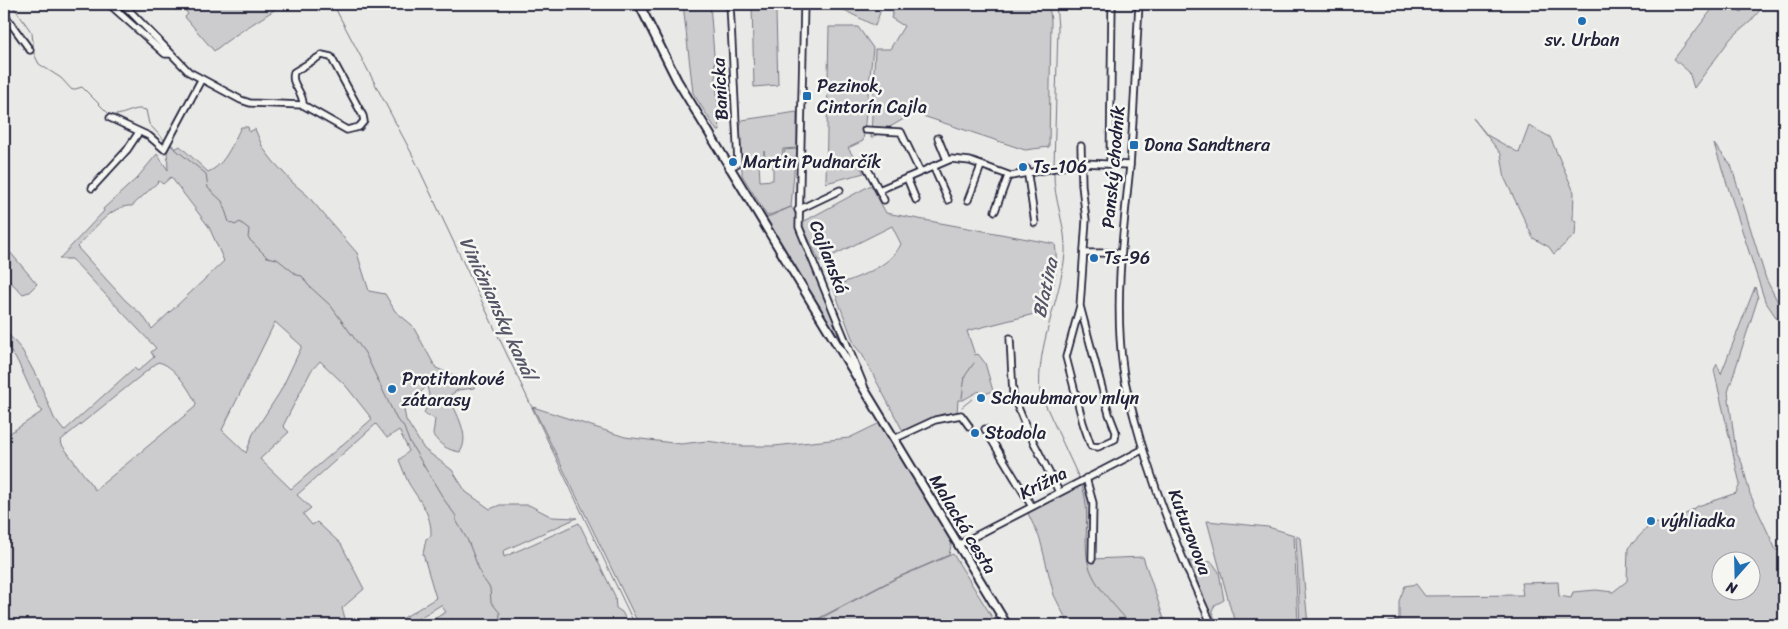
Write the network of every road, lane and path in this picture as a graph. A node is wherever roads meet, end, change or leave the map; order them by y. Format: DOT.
graph roads {
  1 [pos="110,4"];
  2 [pos="123,4"];
  3 [pos="639,4"];
  4 [pos="730,4"];
  5 [pos="804,4"];
  6 [pos="1112,4"];
  7 [pos="1139,4"];
  8 [pos="4,14"];
  9 [pos="152,33"];
  10 [pos="146,40"];
  11 [pos="30,50"];
  12 [pos="171,54"];
  13 [pos="201,80"];
  14 [pos="303,105"];
  15 [pos="110,118"];
  16 [pos="865,130"];
  17 [pos="140,132"];
  18 [pos="938,138"];
  19 [pos="1082,146"];
  20 [pos="863,160"];
  21 [pos="947,160"];
  22 [pos="1082,163"];
  23 [pos="1110,164"];
  24 [pos="1130,165"];
  25 [pos="933,166"];
  26 [pos="981,166"];
  27 [pos="730,168"];
  28 [pos="1027,171"];
  29 [pos="920,172"];
  30 [pos="1008,176"];
  31 [pos="907,178"];
  32 [pos="92,188"];
  33 [pos="840,190"];
  34 [pos="879,190"];
  35 [pos="884,200"];
  36 [pos="916,200"];
  37 [pos="948,200"];
  38 [pos="968,200"];
  39 [pos="798,210"];
  40 [pos="995,211"];
  41 [pos="1035,223"];
  42 [pos="1085,253"];
  43 [pos="1121,254"];
  44 [pos="1080,306"];
  45 [pos="1076,321"];
  46 [pos="1085,324"];
  47 [pos="1010,338"];
  48 [pos="852,353"];
  49 [pos="845,357"];
  50 [pos="867,393"];
  51 [pos="969,426"];
  52 [pos="984,429"];
  53 [pos="894,439"];
  54 [pos="1142,450"];
  55 [pos="1085,478"];
  56 [pos="1058,492"];
  57 [pos="1031,505"];
  58 [pos="958,545"];
  59 [pos="1092,559"];
  60 [pos="1007,625"];
  61 [pos="1212,625"];
  1 -- 10 [label="street"];
  2 -- 9 [label="street"];
  3 -- 27 [label="main road"];
  4 -- 27 [label="street, Banícka"];
  5 -- 39 [label="street, Cajlanská"];
  6 -- 23 [label="street"];
  7 -- 24 [label="street, Panský chodník"];
  8 -- 11 [label="street"];
  9 -- 10 [label="street"];
  9 -- 12 [label="street"];
  10 -- 12 [label="street"];
  12 -- 13 [label="street"];
  13 -- 14 [label="street"];
  13 -- 17 [label="street"];
  14 -- 14 [label="street"];
  15 -- 17 [label="street"];
  16 -- 29 [label="street"];
  17 -- 32 [label="street"];
  18 -- 21 [label="street"];
  19 -- 22 [label="street"];
  20 -- 34 [label="street"];
  21 -- 25 [label="street"];
  21 -- 26 [label="street"];
  22 -- 23 [label="street"];
  22 -- 28 [label="street"];
  22 -- 42 [label="street"];
  23 -- 24 [label="street"];
  24 -- 43 [label="street, Panský chodník"];
  25 -- 29 [label="street"];
  25 -- 37 [label="street"];
  26 -- 30 [label="street"];
  26 -- 38 [label="street"];
  27 -- 49 [label="main road"];
  28 -- 30 [label="street"];
  28 -- 41 [label="street"];
  29 -- 31 [label="street"];
  30 -- 40 [label="street"];
  31 -- 34 [label="street"];
  31 -- 36 [label="street"];
  33 -- 39 [label="street"];
  34 -- 35 [label="street"];
  39 -- 48 [label="street, Cajlanská"];
  42 -- 43 [label="street"];
  42 -- 44 [label="street"];
  43 -- 54 [label="street, Panský chodník"];
  44 -- 45 [label="street"];
  44 -- 46 [label="street"];
  45 -- 46 [label="street"];
  45 -- 46 [label="street"];
  47 -- 56 [label="street"];
  48 -- 49 [label="street"];
  48 -- 50 [label="street, Cajlanská"];
  49 -- 50 [label="main road"];
  50 -- 53 [label="main road"];
  51 -- 53 [label="street"];
  52 -- 57 [label="street"];
  53 -- 58 [label="main road, Malacká cesta"];
  54 -- 55 [label="street, Krížna"];
  54 -- 61 [label="street, Kutuzovova"];
  55 -- 56 [label="street, Krížna"];
  55 -- 59 [label="street"];
  56 -- 57 [label="street, Krížna"];
  57 -- 58 [label="street, Krížna"];
  58 -- 60 [label="main road, Malacká cesta"];
}
